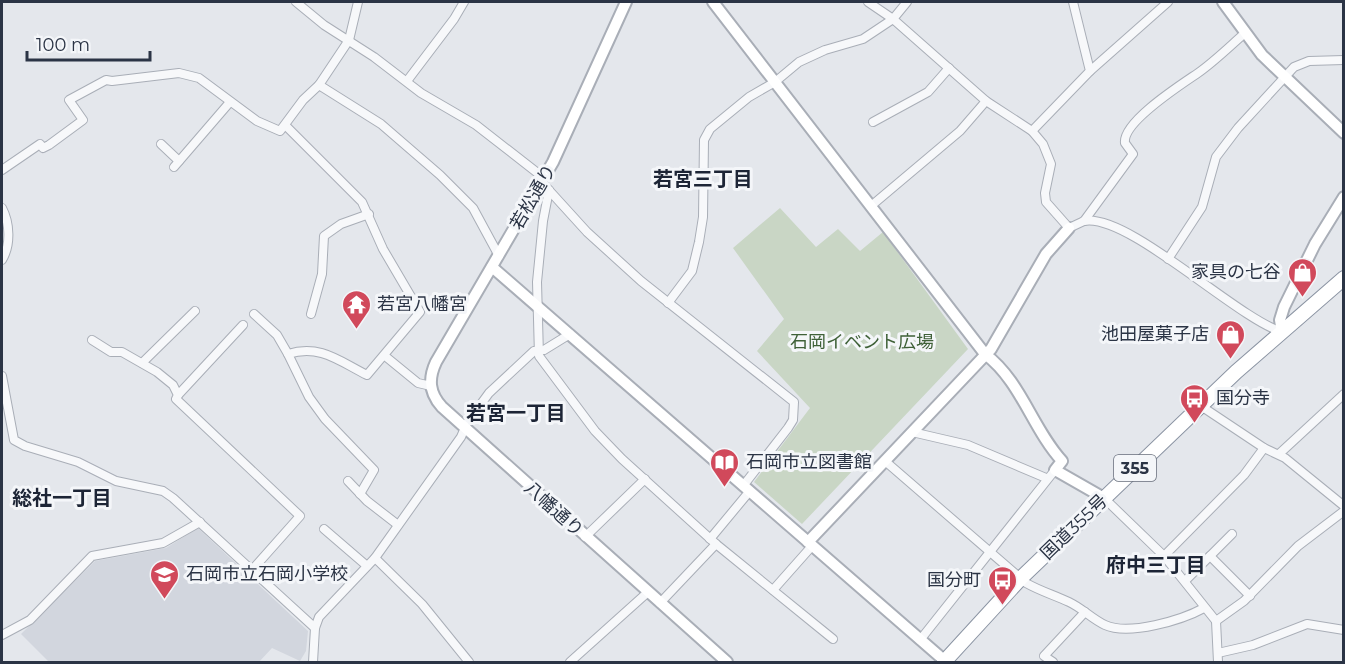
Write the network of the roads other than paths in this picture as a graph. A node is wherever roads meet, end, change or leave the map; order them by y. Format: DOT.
graph roads {
  1 [pos="296,2"];
  2 [pos="358,2"];
  3 [pos="464,2"];
  4 [pos="626,2"];
  5 [pos="713,2"];
  6 [pos="868,2"];
  7 [pos="908,2"];
  8 [pos="1073,2"];
  9 [pos="1168,2"];
  10 [pos="1222,2"];
  11 [pos="893,19"];
  12 [pos="1245,33"];
  13 [pos="349,40"];
  14 [pos="1344,60"];
  15 [pos="949,68"];
  16 [pos="1090,71"];
  17 [pos="1284,77"];
  18 [pos="407,81"];
  19 [pos="775,82"];
  20 [pos="319,85"];
  21 [pos="986,101"];
  22 [pos="230,102"];
  23 [pos="873,122"];
  24 [pos="286,126"];
  25 [pos="1032,131"];
  26 [pos="1344,133"];
  27 [pos="161,144"];
  28 [pos="2,170"];
  29 [pos="545,184"];
  30 [pos="1344,197"];
  31 [pos="871,206"];
  32 [pos="2,208"];
  33 [pos="369,214"];
  34 [pos="1084,221"];
  35 [pos="1069,228"];
  36 [pos="499,256"];
  37 [pos="1168,259"];
  38 [pos="2,260"];
  39 [pos="492,267"];
  40 [pos="1344,278"];
  41 [pos="668,303"];
  42 [pos="537,306"];
  43 [pos="195,311"];
  44 [pos="255,314"];
  45 [pos="311,314"];
  46 [pos="243,325"];
  47 [pos="1282,332"];
  48 [pos="570,334"];
  49 [pos="92,340"];
  50 [pos="538,350"];
  51 [pos="288,354"];
  52 [pos="985,354"];
  53 [pos="385,356"];
  54 [pos="142,363"];
  55 [pos="2,376"];
  56 [pos="431,386"];
  57 [pos="1344,394"];
  58 [pos="178,395"];
  59 [pos="1201,406"];
  60 [pos="5,419"];
  61 [pos="467,429"];
  62 [pos="912,432"];
  63 [pos="1264,448"];
  64 [pos="1279,454"];
  65 [pos="885,461"];
  66 [pos="1054,470"];
  67 [pos="1046,478"];
  68 [pos="645,479"];
  69 [pos="348,481"];
  70 [pos="746,489"];
  71 [pos="360,494"];
  72 [pos="1104,498"];
  73 [pos="1344,508"];
  74 [pos="200,522"];
  75 [pos="398,525"];
  76 [pos="324,529"];
  77 [pos="1232,534"];
  78 [pos="585,537"];
  79 [pos="713,541"];
  80 [pos="810,544"];
  81 [pos="990,551"];
  82 [pos="1164,556"];
  83 [pos="1210,556"];
  84 [pos="375,558"];
  85 [pos="367,566"];
  86 [pos="252,570"];
  87 [pos="1021,578"];
  88 [pos="1185,581"];
  89 [pos="773,590"];
  90 [pos="648,592"];
  91 [pos="1250,596"];
  92 [pos="660,603"];
  93 [pos="1204,608"];
  94 [pos="1084,612"];
  95 [pos="1216,621"];
  96 [pos="315,628"];
  97 [pos="1344,630"];
  98 [pos="2,635"];
  99 [pos="833,639"];
  100 [pos="920,640"];
  101 [pos="1218,652"];
  102 [pos="944,662"];
  103 [pos="314,663"];
  104 [pos="470,663"];
  105 [pos="570,663"];
  106 [pos="727,663"];
  107 [pos="1053,663"];
  108 [pos="1218,663"];
  1 -- 13 [label="street"];
  2 -- 13 [label="street"];
  3 -- 18 [label="street"];
  4 -- 29 [label="street, 若松通り"];
  5 -- 19 [label="street"];
  6 -- 11 [label="street"];
  7 -- 11 [label="street"];
  8 -- 16 [label="street"];
  9 -- 16 [label="street"];
  10 -- 12 [label="street"];
  11 -- 15 [label="street"];
  11 -- 19 [label="street"];
  12 -- 17 [label="street"];
  12 -- 34 [label="street"];
  13 -- 18 [label="street"];
  13 -- 20 [label="street"];
  14 -- 17 [label="street"];
  15 -- 21 [label="street"];
  15 -- 23 [label="street"];
  16 -- 25 [label="street"];
  17 -- 26 [label="street"];
  17 -- 37 [label="street"];
  18 -- 29 [label="street"];
  19 -- 31 [label="street"];
  19 -- 41 [label="street"];
  20 -- 24 [label="street"];
  20 -- 36 [label="street"];
  21 -- 25 [label="street"];
  21 -- 31 [label="street"];
  22 -- 24 [label="street"];
  22 -- 27 [label="street"];
  22 -- 28 [label="street"];
  24 -- 33 [label="street"];
  25 -- 35 [label="street"];
  29 -- 36 [label="street, 若松通り"];
  29 -- 41 [label="street"];
  29 -- 42 [label="street"];
  30 -- 47 [label="street"];
  31 -- 52 [label="street"];
  32 -- 38 [label="street"];
  33 -- 45 [label="street"];
  33 -- 53 [label="street"];
  34 -- 35 [label="street"];
  34 -- 37 [label="street"];
  35 -- 52 [label="street"];
  36 -- 39 [label="street, 若松通り"];
  37 -- 47 [label="street"];
  39 -- 42 [label="street"];
  39 -- 56 [label="street, 若松通り"];
  40 -- 47 [label="highway, 国道355号 / 355"];
  41 -- 70 [label="street"];
  42 -- 48 [label="street"];
  42 -- 50 [label="street"];
  43 -- 54 [label="street"];
  44 -- 51 [label="street"];
  46 -- 58 [label="street"];
  47 -- 59 [label="highway, 国道355号 / 355"];
  48 -- 50 [label="street"];
  48 -- 70 [label="street"];
  49 -- 54 [label="street"];
  50 -- 61 [label="street"];
  50 -- 68 [label="street"];
  51 -- 53 [label="street"];
  51 -- 71 [label="street"];
  52 -- 62 [label="street"];
  52 -- 66 [label="street"];
  53 -- 56 [label="street"];
  54 -- 58 [label="street"];
  55 -- 60 [label="street"];
  56 -- 61 [label="street, 八幡通り"];
  57 -- 64 [label="street"];
  58 -- 86 [label="street"];
  59 -- 63 [label="street"];
  59 -- 72 [label="highway, 国道355号 / 355"];
  60 -- 74 [label="street"];
  61 -- 75 [label="street"];
  61 -- 78 [label="street, 八幡通り"];
  62 -- 65 [label="street"];
  62 -- 67 [label="street"];
  63 -- 64 [label="street"];
  63 -- 82 [label="street"];
  64 -- 73 [label="street"];
  65 -- 80 [label="street"];
  65 -- 81 [label="street"];
  66 -- 67 [label="street"];
  66 -- 72 [label="street"];
  67 -- 81 [label="street"];
  68 -- 78 [label="street"];
  68 -- 79 [label="street"];
  69 -- 71 [label="street"];
  70 -- 79 [label="street"];
  70 -- 80 [label="street"];
  71 -- 75 [label="street"];
  72 -- 82 [label="street"];
  72 -- 87 [label="highway, 国道355号 / 355"];
  73 -- 91 [label="street"];
  74 -- 86 [label="street"];
  74 -- 98 [label="street"];
  75 -- 84 [label="street"];
  76 -- 85 [label="street"];
  77 -- 83 [label="street"];
  78 -- 90 [label="street, 八幡通り"];
  79 -- 89 [label="street"];
  79 -- 92 [label="street"];
  80 -- 89 [label="street"];
  80 -- 100 [label="street"];
  81 -- 87 [label="street"];
  81 -- 100 [label="street"];
  82 -- 88 [label="street"];
  83 -- 88 [label="street"];
  83 -- 91 [label="street"];
  84 -- 85 [label="street"];
  84 -- 104 [label="street"];
  85 -- 96 [label="street"];
  86 -- 96 [label="street"];
  87 -- 94 [label="street"];
  87 -- 102 [label="highway, 国道355号 / 355"];
  88 -- 93 [label="street"];
  89 -- 99 [label="street"];
  90 -- 92 [label="street, 八幡通り"];
  90 -- 105 [label="street"];
  91 -- 95 [label="street"];
  92 -- 106 [label="street, 八幡通り"];
  93 -- 94 [label="street"];
  93 -- 95 [label="street"];
  94 -- 107 [label="street"];
  95 -- 101 [label="street"];
  96 -- 103 [label="street"];
  97 -- 101 [label="street"];
  100 -- 102 [label="street"];
  101 -- 108 [label="street"];
}
